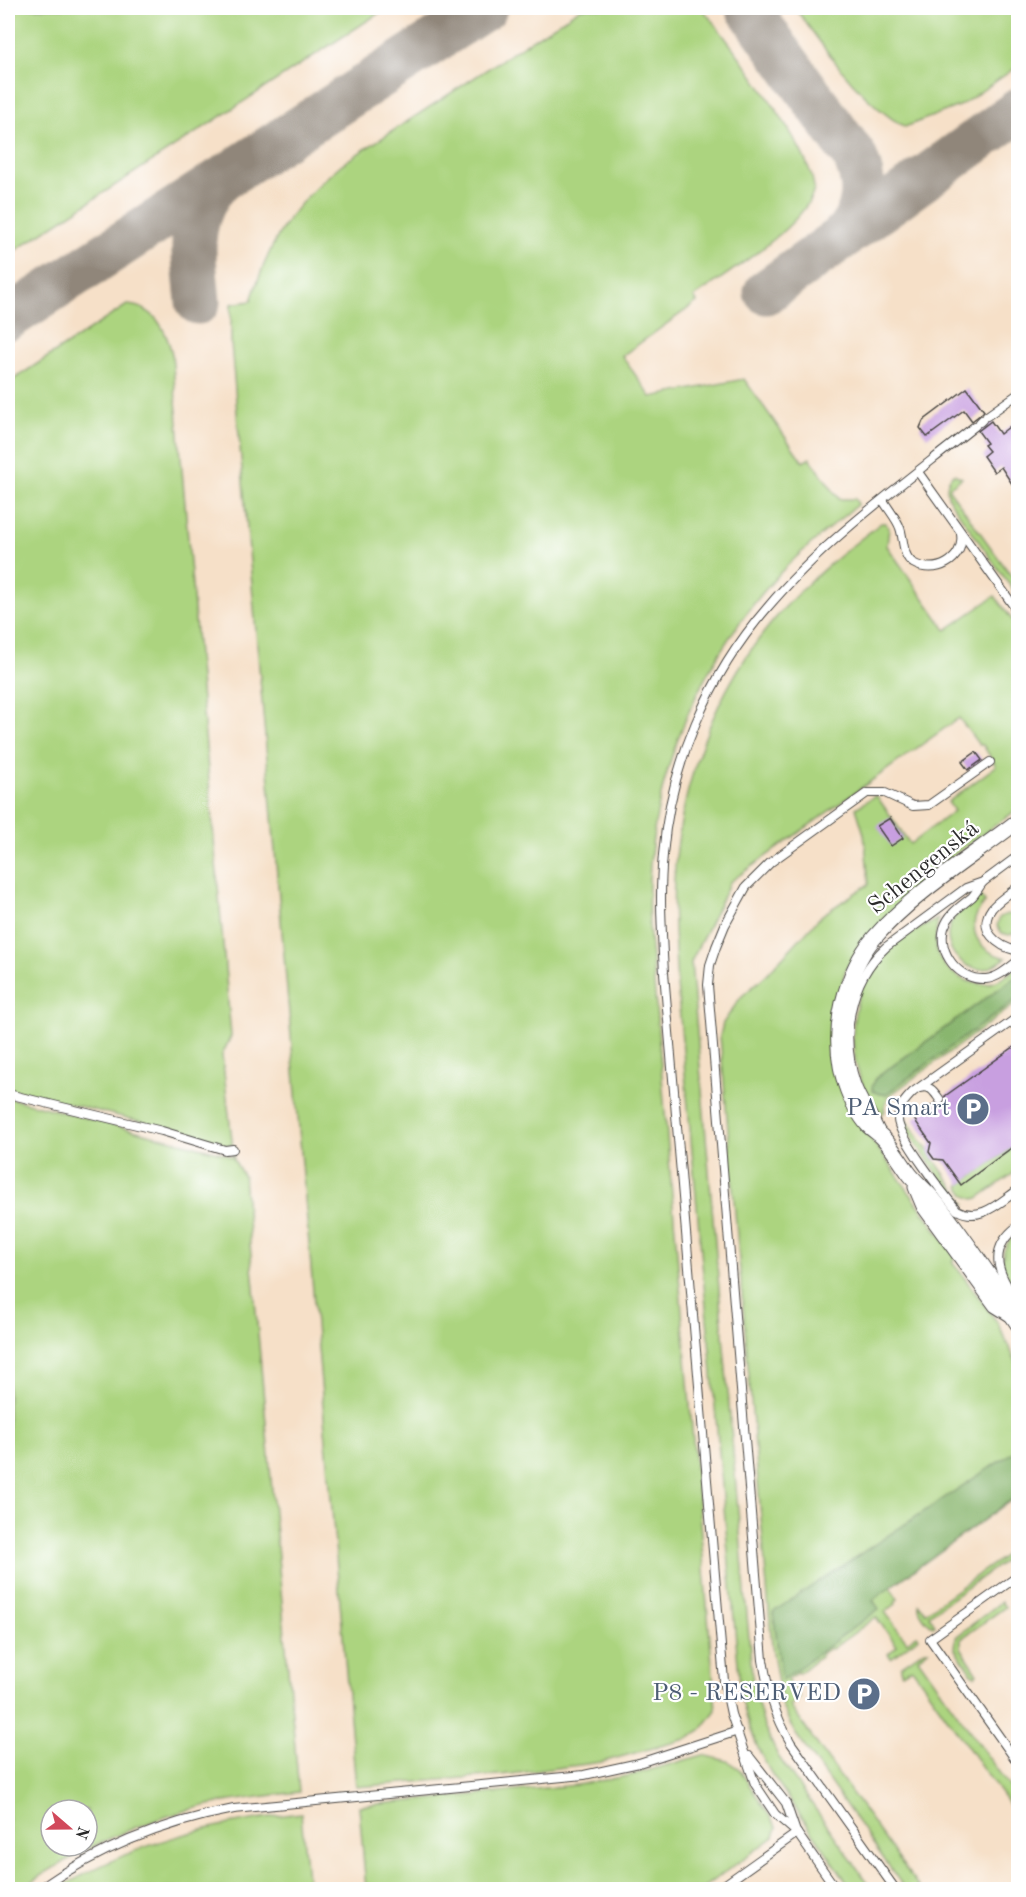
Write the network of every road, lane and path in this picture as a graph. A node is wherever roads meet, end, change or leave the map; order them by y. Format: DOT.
graph roads {
  1 [pos="1018,394"];
  2 [pos="918,472"];
  3 [pos="883,500"];
  4 [pos="958,527"];
  5 [pos="1018,612"];
  6 [pos="990,762"];
  7 [pos="1018,821"];
  8 [pos="1018,856"];
  9 [pos="983,882"];
  10 [pos="1018,886"];
  11 [pos="1018,951"];
  12 [pos="1018,961"];
  13 [pos="1018,1017"];
  14 [pos="919,1088"];
  15 [pos="8,1094"];
  16 [pos="940,1100"];
  17 [pos="883,1138"];
  18 [pos="233,1149"];
  19 [pos="1018,1190"];
  20 [pos="1018,1226"];
  21 [pos="1016,1314"];
  22 [pos="1018,1576"];
  23 [pos="738,1731"];
  24 [pos="746,1753"];
  25 [pos="1018,1763"];
  26 [pos="797,1833"];
  27 [pos="38,1890"];
  28 [pos="717,1890"];
  29 [pos="837,1890"];
  30 [pos="896,1890"];
  1 -- 2 [label="lane"];
  2 -- 3 [label="lane"];
  2 -- 4 [label="lane"];
  3 -- 4 [label="lane"];
  3 -- 23 [label="lane"];
  4 -- 5 [label="lane"];
  6 -- 30 [label="lane"];
  7 -- 17 [label="street, Schengenská"];
  8 -- 9 [label="lane"];
  9 -- 12 [label="lane"];
  9 -- 17 [label="lane"];
  10 -- 11 [label="lane"];
  13 -- 14 [label="lane"];
  14 -- 16 [label="lane"];
  14 -- 19 [label="lane"];
  15 -- 18 [label="lane"];
  17 -- 21 [label="street, Schengenská"];
  20 -- 21 [label="lane"];
  22 -- 25 [label="lane"];
  23 -- 24 [label="lane"];
  23 -- 27 [label="lane"];
  24 -- 26 [label="lane"];
  24 -- 26 [label="lane"];
  26 -- 28 [label="lane"];
  26 -- 29 [label="lane"];
}
